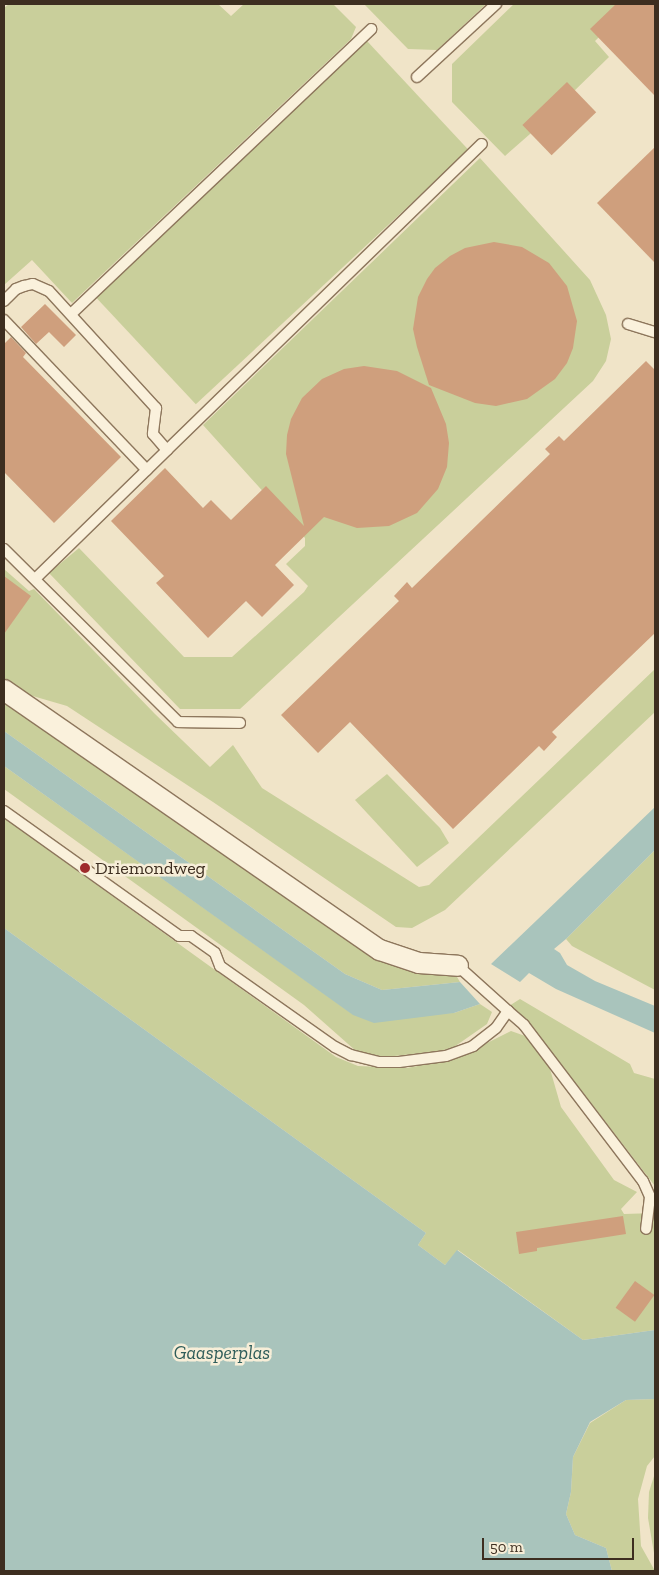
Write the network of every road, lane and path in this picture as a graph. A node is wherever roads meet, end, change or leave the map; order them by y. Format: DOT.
graph roads {
  1 [pos="496,4"];
  2 [pos="371,29"];
  3 [pos="417,77"];
  4 [pos="482,144"];
  5 [pos="4,301"];
  6 [pos="71,314"];
  7 [pos="4,320"];
  8 [pos="628,324"];
  9 [pos="655,332"];
  10 [pos="168,450"];
  11 [pos="147,470"];
  12 [pos="4,549"];
  13 [pos="34,579"];
  14 [pos="4,690"];
  15 [pos="240,723"];
  16 [pos="4,811"];
  17 [pos="458,966"];
  18 [pos="508,1011"];
  19 [pos="646,1229"];
  1 -- 3 [label="lane"];
  2 -- 6 [label="lane"];
  4 -- 10 [label="lane"];
  5 -- 6 [label="lane"];
  6 -- 10 [label="lane"];
  7 -- 11 [label="lane"];
  8 -- 9 [label="lane"];
  10 -- 11 [label="lane"];
  11 -- 13 [label="lane"];
  12 -- 13 [label="lane"];
  13 -- 15 [label="lane"];
  14 -- 17 [label="street"];
  16 -- 18 [label="lane"];
  17 -- 18 [label="lane"];
  18 -- 19 [label="lane"];
}
